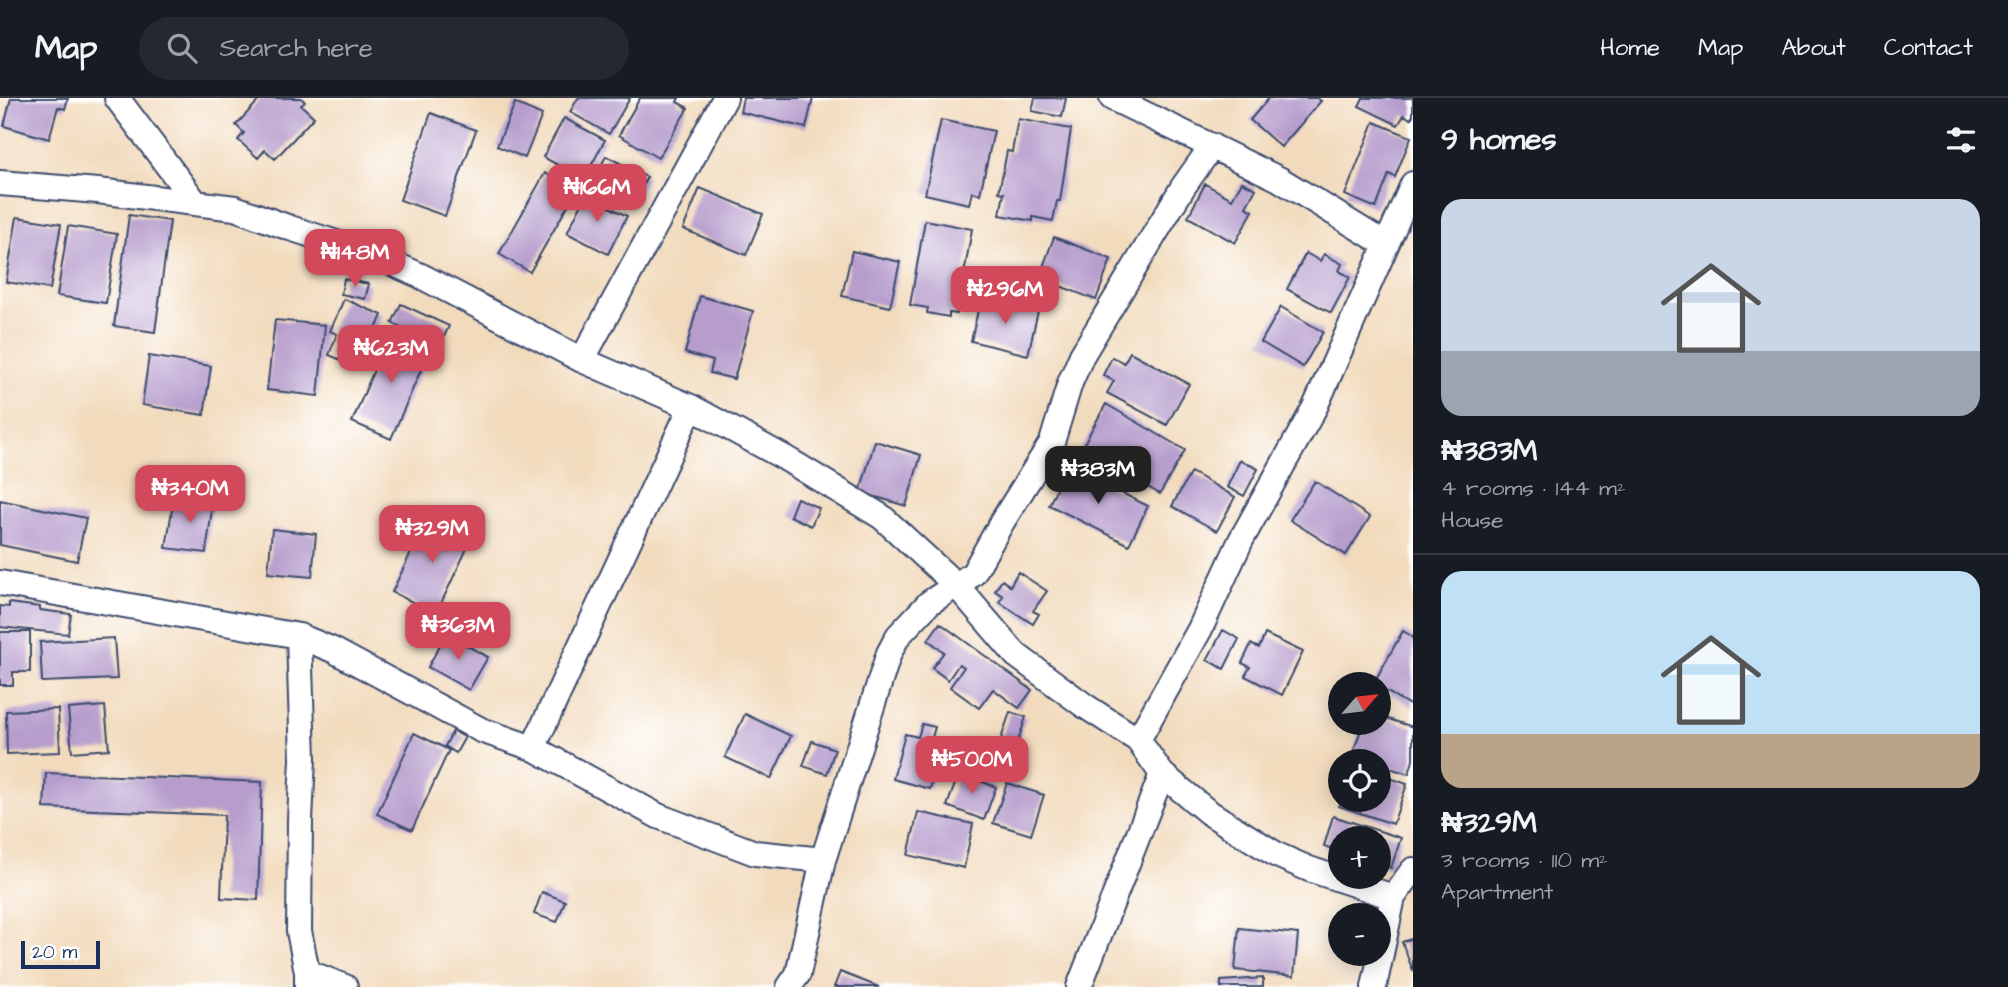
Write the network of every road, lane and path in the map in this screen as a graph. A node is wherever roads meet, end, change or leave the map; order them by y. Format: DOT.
graph roads {
  1 [pos="117,98"];
  2 [pos="725,98"];
  3 [pos="1112,98"];
  4 [pos="1212,146"];
  5 [pos="0,183"];
  6 [pos="1413,184"];
  7 [pos="195,202"];
  8 [pos="1385,244"];
  9 [pos="582,360"];
  10 [pos="691,407"];
  11 [pos="0,583"];
  12 [pos="957,586"];
  13 [pos="299,636"];
  14 [pos="1138,740"];
  15 [pos="533,748"];
  16 [pos="1162,774"];
  17 [pos="823,860"];
  18 [pos="1413,870"];
  19 [pos="1393,897"];
  20 [pos="307,979"];
  21 [pos="345,987"];
  22 [pos="789,987"];
  23 [pos="1079,987"];
  24 [pos="1374,987"];
  1 -- 7 [label="street"];
  2 -- 9 [label="street"];
  3 -- 4 [label="street"];
  4 -- 8 [label="street"];
  4 -- 12 [label="street"];
  5 -- 7 [label="street"];
  6 -- 8 [label="street"];
  7 -- 9 [label="street"];
  8 -- 14 [label="street"];
  9 -- 10 [label="street"];
  10 -- 12 [label="street"];
  10 -- 15 [label="street"];
  11 -- 13 [label="street"];
  12 -- 14 [label="street"];
  12 -- 17 [label="street"];
  13 -- 15 [label="street"];
  13 -- 20 [label="street"];
  14 -- 16 [label="street"];
  15 -- 17 [label="street"];
  16 -- 19 [label="street"];
  16 -- 23 [label="street"];
  17 -- 22 [label="street"];
  18 -- 19 [label="street"];
  19 -- 24 [label="street"];
  20 -- 21 [label="street"];
}
